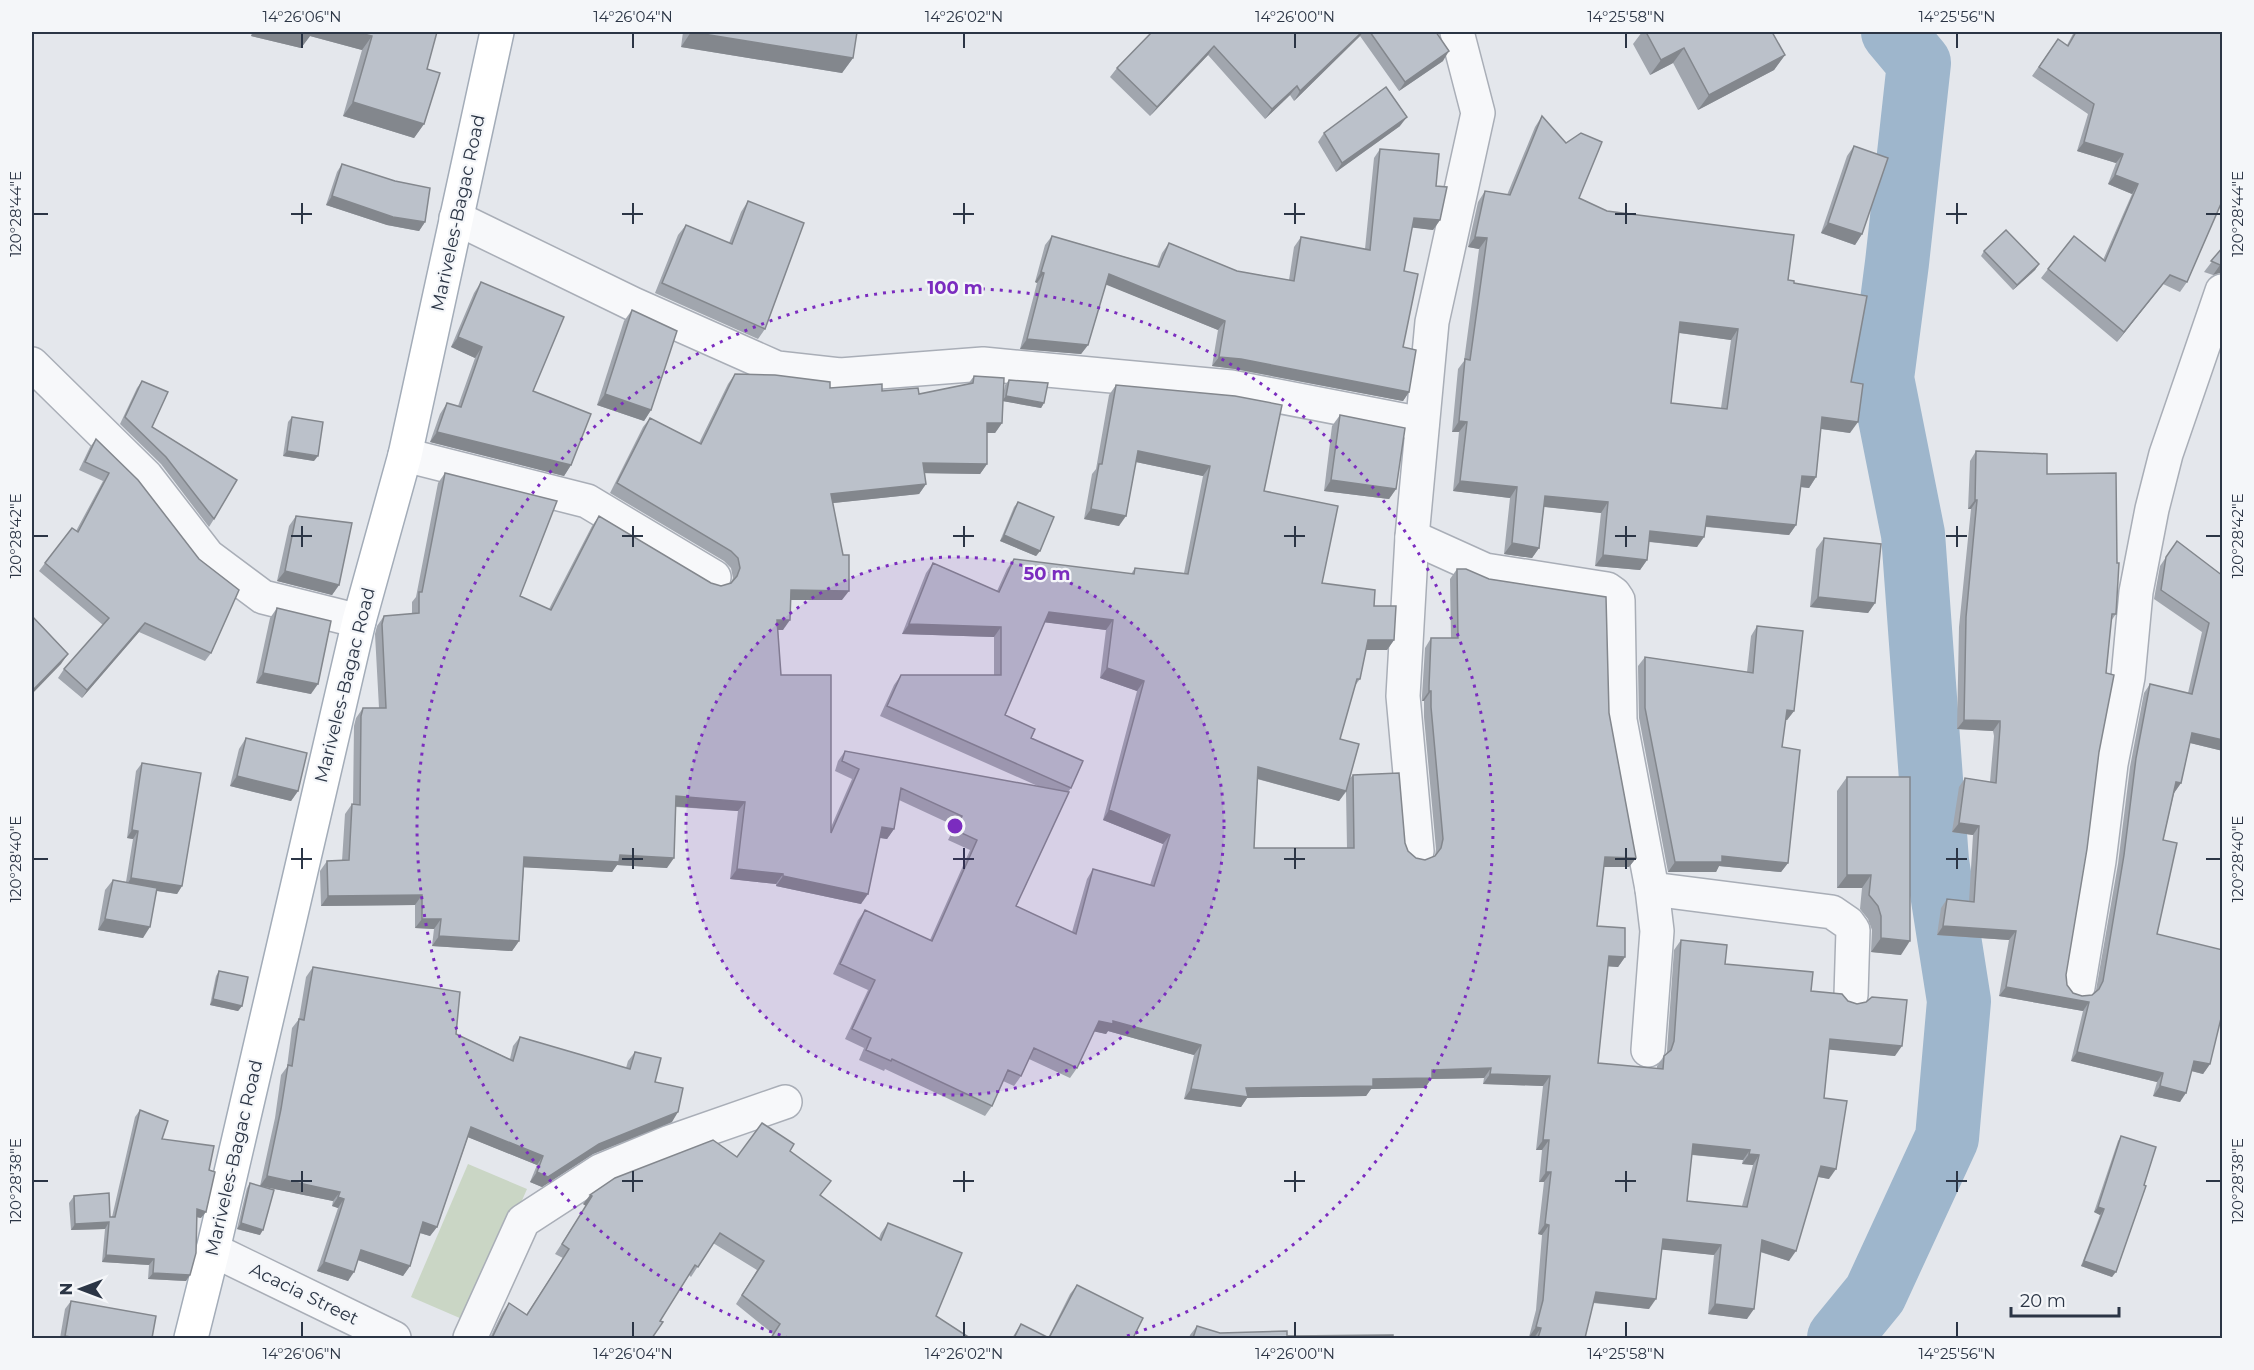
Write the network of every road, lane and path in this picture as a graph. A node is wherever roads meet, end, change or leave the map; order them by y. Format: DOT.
graph roads {
  1 [pos="497,32"];
  2 [pos="1457,32"];
  3 [pos="456,219"];
  4 [pos="2223,291"];
  5 [pos="32,364"];
  6 [pos="1422,424"];
  7 [pos="405,455"];
  8 [pos="1412,537"];
  9 [pos="714,577"];
  10 [pos="359,621"];
  11 [pos="1417,851"];
  12 [pos="1652,889"];
  13 [pos="2078,987"];
  14 [pos="1851,995"];
  15 [pos="1648,1050"];
  16 [pos="785,1102"];
  17 [pos="213,1250"];
  18 [pos="191,1338"];
  19 [pos="394,1338"];
  20 [pos="470,1338"];
  1 -- 3 [label="main road, Mariveles-Bagac Road"];
  2 -- 6 [label="street"];
  3 -- 6 [label="street"];
  3 -- 7 [label="main road, Mariveles-Bagac Road"];
  4 -- 13 [label="street"];
  5 -- 10 [label="street"];
  6 -- 8 [label="street"];
  7 -- 9 [label="street"];
  7 -- 10 [label="main road, Mariveles-Bagac Road"];
  8 -- 11 [label="street"];
  8 -- 12 [label="street"];
  10 -- 17 [label="main road, Mariveles-Bagac Road"];
  12 -- 14 [label="street"];
  12 -- 15 [label="street"];
  16 -- 20 [label="street"];
  17 -- 18 [label="main road, Mariveles-Bagac Road"];
  17 -- 19 [label="street, Acacia Street"];
}
